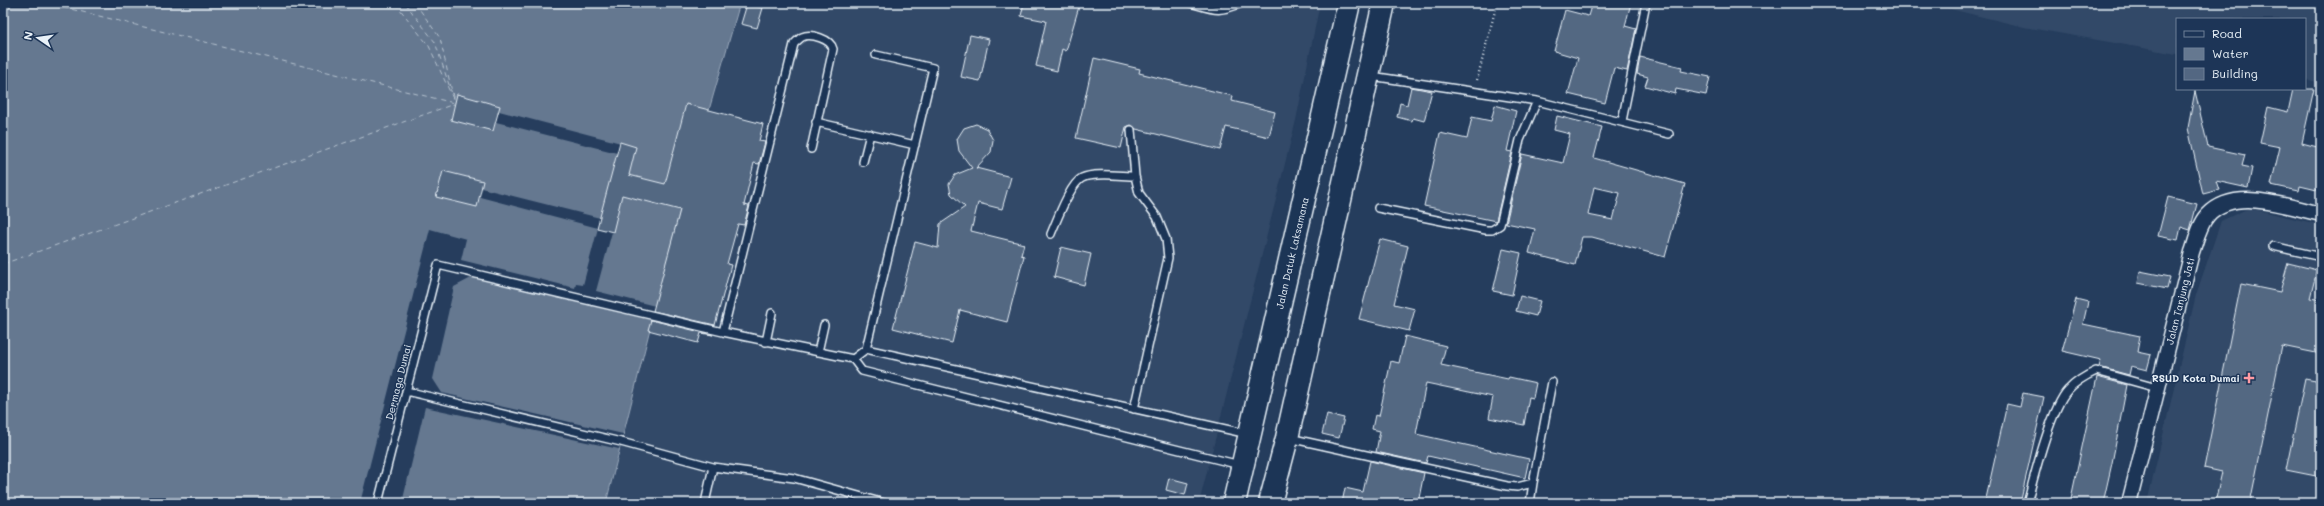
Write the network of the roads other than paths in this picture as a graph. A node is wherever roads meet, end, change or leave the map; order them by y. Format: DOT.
graph roads {
  1 [pos="1191,3"];
  2 [pos="1242,3"];
  3 [pos="1349,3"];
  4 [pos="1384,3"];
  5 [pos="1646,3"];
  6 [pos="876,55"];
  7 [pos="1368,75"];
  8 [pos="1537,101"];
  9 [pos="1622,121"];
  10 [pos="816,122"];
  11 [pos="1132,130"];
  12 [pos="870,134"];
  13 [pos="1669,134"];
  14 [pos="915,145"];
  15 [pos="811,150"];
  16 [pos="863,162"];
  17 [pos="1134,176"];
  18 [pos="1378,208"];
  19 [pos="2321,214"];
  20 [pos="1051,234"];
  21 [pos="2274,246"];
  22 [pos="2321,257"];
  23 [pos="772,313"];
  24 [pos="824,326"];
  25 [pos="723,332"];
  26 [pos="766,342"];
  27 [pos="866,349"];
  28 [pos="818,352"];
  29 [pos="852,359"];
  30 [pos="1552,382"];
  31 [pos="2157,388"];
  32 [pos="406,391"];
  33 [pos="1134,409"];
  34 [pos="1250,434"];
  35 [pos="1287,438"];
  36 [pos="1243,466"];
  37 [pos="713,467"];
  38 [pos="1533,483"];
  39 [pos="378,503"];
  40 [pos="705,503"];
  41 [pos="884,503"];
  42 [pos="1234,503"];
  43 [pos="1270,503"];
  44 [pos="1530,503"];
  45 [pos="2027,503"];
  46 [pos="2129,503"];
  1 -- 2 [label="lane"];
  3 -- 34 [label="highway, Jalan Datuk Laksamana"];
  4 -- 7 [label="highway"];
  5 -- 9 [label="lane"];
  6 -- 14 [label="lane"];
  7 -- 8 [label="lane"];
  7 -- 35 [label="highway"];
  8 -- 9 [label="lane"];
  8 -- 18 [label="lane"];
  9 -- 13 [label="lane"];
  10 -- 12 [label="lane"];
  10 -- 15 [label="lane"];
  10 -- 25 [label="lane"];
  11 -- 17 [label="lane"];
  12 -- 14 [label="lane"];
  12 -- 16 [label="lane"];
  14 -- 27 [label="lane"];
  17 -- 20 [label="lane"];
  17 -- 33 [label="lane"];
  19 -- 31 [label="street, Jalan Tanjung Jati"];
  21 -- 22 [label="lane"];
  23 -- 26 [label="lane"];
  24 -- 28 [label="lane"];
  25 -- 26 [label="lane"];
  25 -- 32 [label="lane, Dermaga Dumai"];
  26 -- 28 [label="lane"];
  27 -- 29 [label="lane"];
  27 -- 33 [label="lane"];
  28 -- 29 [label="lane"];
  29 -- 36 [label="lane"];
  30 -- 38 [label="lane"];
  31 -- 45 [label="lane"];
  31 -- 46 [label="street, Jalan Tanjung Jati"];
  32 -- 37 [label="lane"];
  32 -- 39 [label="lane, Dermaga Dumai"];
  33 -- 34 [label="lane"];
  34 -- 36 [label="highway, Jalan Datuk Laksamana"];
  35 -- 38 [label="lane"];
  35 -- 43 [label="highway"];
  36 -- 42 [label="highway, Jalan Datuk Laksamana"];
  37 -- 40 [label="lane"];
  37 -- 41 [label="lane"];
  38 -- 44 [label="lane"];
}
